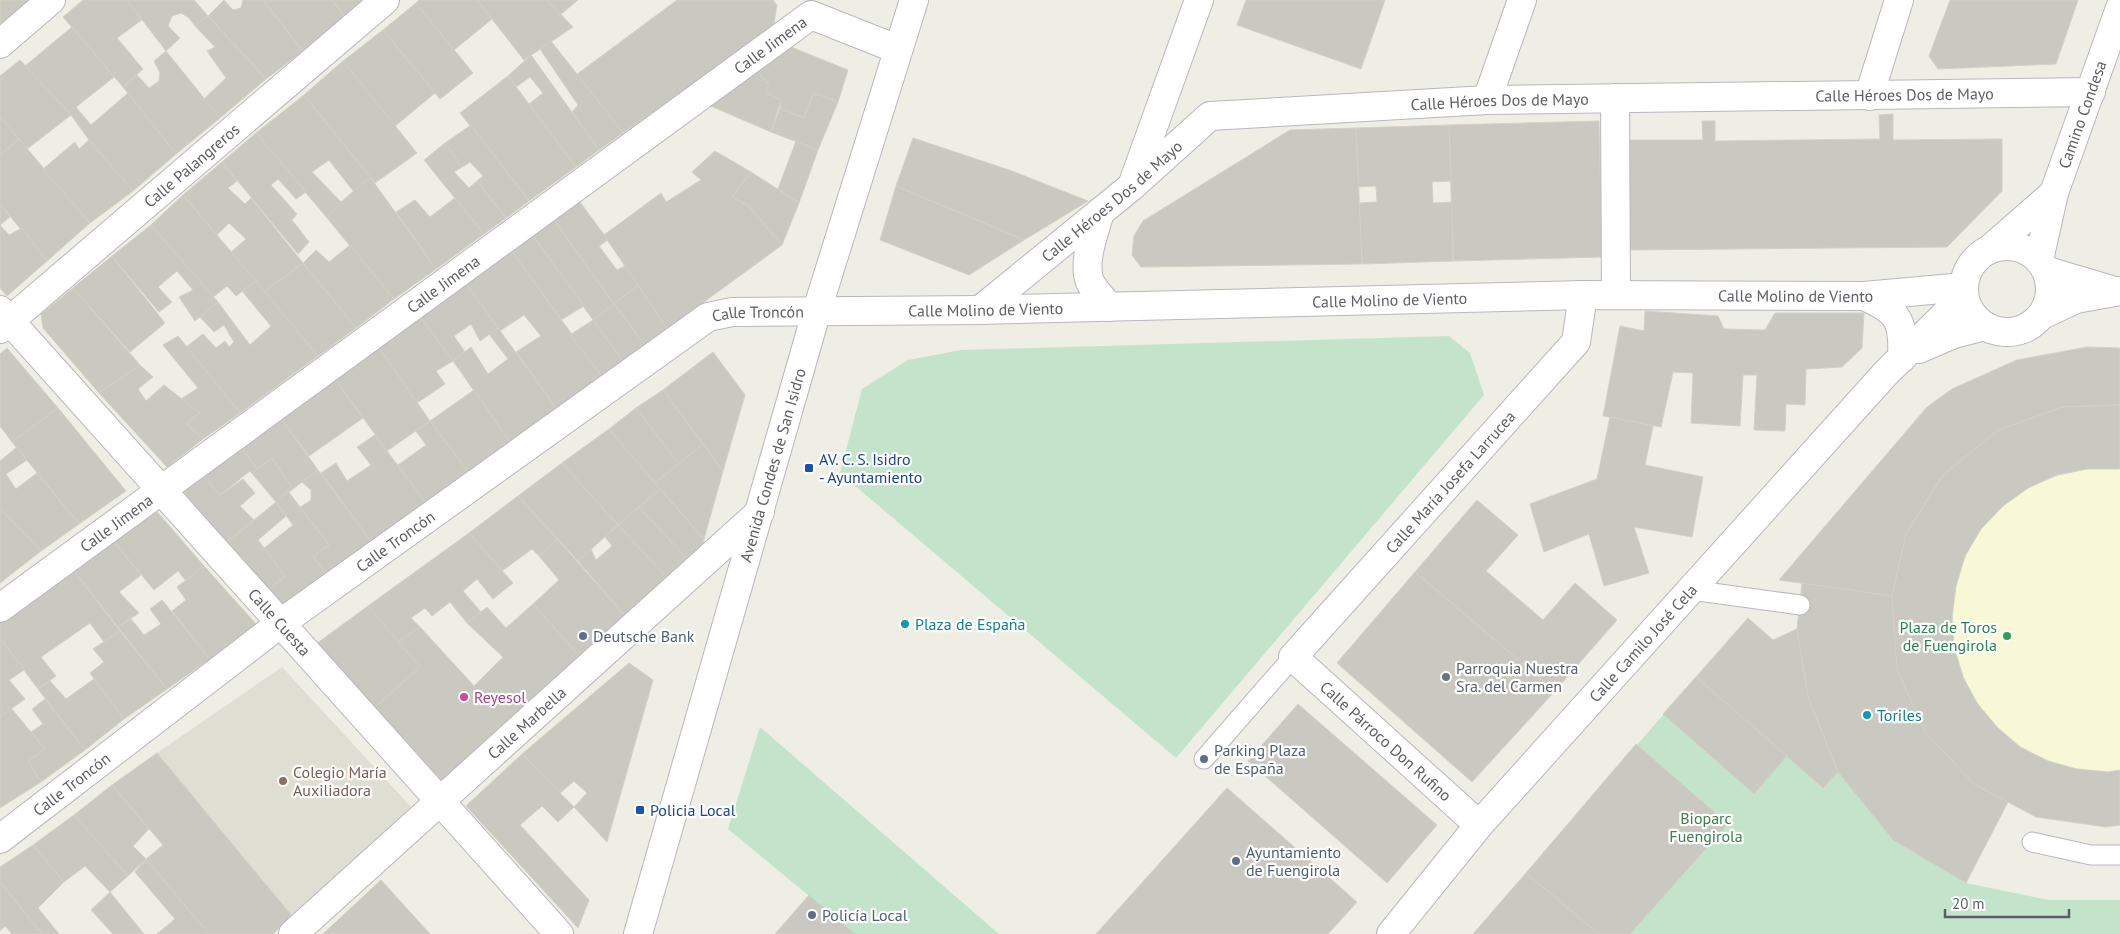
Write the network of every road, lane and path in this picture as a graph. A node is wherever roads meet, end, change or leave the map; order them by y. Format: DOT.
graph roads {
  1 [pos="51,0"];
  2 [pos="385,0"];
  3 [pos="914,0"];
  4 [pos="1199,0"];
  5 [pos="1522,0"];
  6 [pos="1899,0"];
  7 [pos="804,8"];
  8 [pos="2120,8"];
  9 [pos="0,44"];
  10 [pos="897,49"];
  11 [pos="2091,92"];
  12 [pos="1869,96"];
  13 [pos="1615,98"];
  14 [pos="1486,100"];
  15 [pos="1131,187"];
  16 [pos="2054,193"];
  17 [pos="1100,212"];
  18 [pos="1990,249"];
  19 [pos="2043,265"];
  20 [pos="2116,291"];
  21 [pos="1964,292"];
  22 [pos="1616,295"];
  23 [pos="1583,296"];
  24 [pos="1864,296"];
  25 [pos="1109,307"];
  26 [pos="817,310"];
  27 [pos="980,310"];
  28 [pos="2042,315"];
  29 [pos="3,320"];
  30 [pos="1985,326"];
  31 [pos="1902,358"];
  32 [pos="162,492"];
  33 [pos="760,512"];
  34 [pos="1691,590"];
  35 [pos="1800,605"];
  36 [pos="0,608"];
  37 [pos="281,623"];
  38 [pos="1293,657"];
  39 [pos="1204,760"];
  40 [pos="440,801"];
  41 [pos="1479,825"];
  42 [pos="0,839"];
  43 [pos="2032,842"];
  44 [pos="2120,855"];
  45 [pos="547,930"];
  46 [pos="293,934"];
  47 [pos="638,934"];
  48 [pos="1391,934"];
  1 -- 9 [label="street"];
  2 -- 29 [label="street, Calle Palangreros"];
  3 -- 10 [label="street, Avenida Condes de San Isidro"];
  4 -- 15 [label="street"];
  5 -- 14 [label="street"];
  6 -- 12 [label="street"];
  7 -- 10 [label="street, Calle Jimena"];
  7 -- 32 [label="street, Calle Jimena"];
  8 -- 11 [label="street, Camino Condesa"];
  10 -- 26 [label="street, Avenida Condes de San Isidro"];
  11 -- 12 [label="street, Calle Héroes Dos de Mayo"];
  11 -- 16 [label="street, Camino Condesa"];
  12 -- 13 [label="street, Calle Héroes Dos de Mayo"];
  13 -- 14 [label="street, Calle Héroes Dos de Mayo"];
  13 -- 22 [label="street"];
  14 -- 15 [label="street, Calle Héroes Dos de Mayo"];
  15 -- 17 [label="street, Calle Héroes Dos de Mayo"];
  16 -- 18 [label="street, Camino Condesa"];
  16 -- 19 [label="street, Camino Condesa"];
  17 -- 25 [label="street"];
  17 -- 27 [label="street, Calle Héroes Dos de Mayo"];
  18 -- 19 [label="street"];
  18 -- 21 [label="street"];
  19 -- 20 [label="street"];
  19 -- 28 [label="street"];
  20 -- 28 [label="street"];
  21 -- 24 [label="street, Calle Molino de Viento"];
  21 -- 30 [label="street"];
  21 -- 31 [label="street, Calle Camilo José Cela"];
  22 -- 23 [label="street, Calle Molino de Viento"];
  22 -- 24 [label="street, Calle Molino de Viento"];
  23 -- 25 [label="street, Calle Molino de Viento"];
  23 -- 38 [label="street, Calle María Josefa Larrucea"];
  24 -- 31 [label="street"];
  25 -- 27 [label="street, Calle Molino de Viento"];
  26 -- 27 [label="street, Calle Molino de Viento"];
  26 -- 33 [label="street, Avenida Condes de San Isidro"];
  26 -- 37 [label="street, Calle Troncón"];
  28 -- 30 [label="street"];
  29 -- 32 [label="street, Calle Cuesta"];
  30 -- 31 [label="street, Calle Camilo José Cela"];
  31 -- 34 [label="street, Calle Camilo José Cela"];
  32 -- 36 [label="street, Calle Jimena"];
  32 -- 37 [label="street, Calle Cuesta"];
  33 -- 40 [label="street, Calle Marbella"];
  33 -- 47 [label="street, Avenida Condes de San Isidro"];
  34 -- 35 [label="lane"];
  34 -- 41 [label="street, Calle Camilo José Cela"];
  37 -- 40 [label="street, Calle Cuesta"];
  37 -- 42 [label="street, Calle Troncón"];
  38 -- 39 [label="lane"];
  38 -- 41 [label="street, Calle Párroco Don Rufino"];
  40 -- 45 [label="street, Calle Cuesta"];
  40 -- 46 [label="street, Calle Marbella"];
  41 -- 48 [label="street, Calle Camilo José Cela"];
  43 -- 44 [label="lane"];
}
